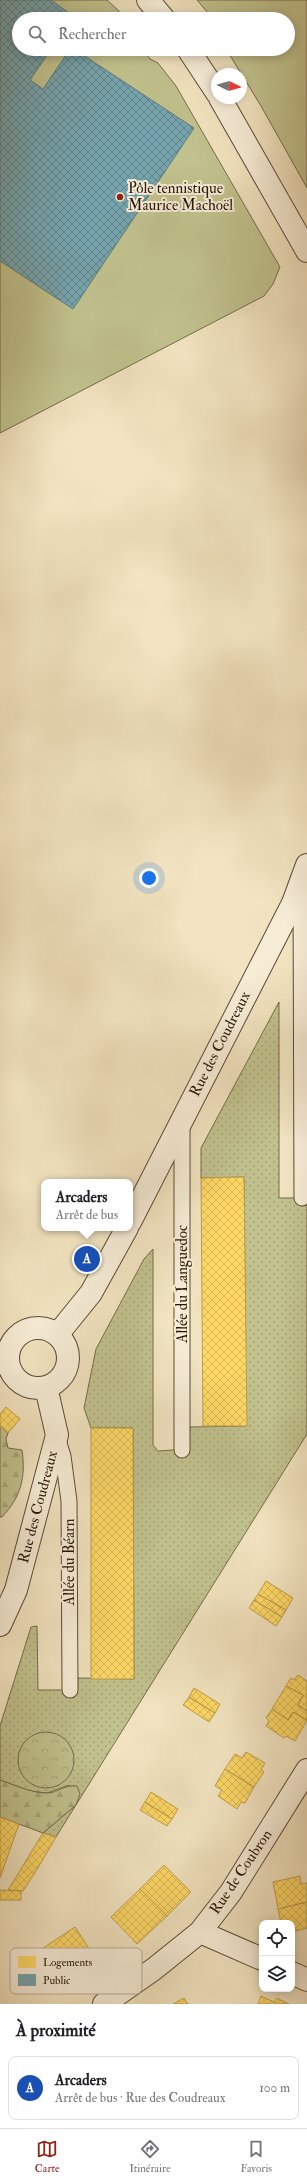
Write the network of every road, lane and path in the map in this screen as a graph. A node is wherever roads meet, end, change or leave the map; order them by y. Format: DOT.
graph roads {
  1 [pos="148,0"];
  2 [pos="158,12"];
  3 [pos="193,56"];
  4 [pos="211,84"];
  5 [pos="223,104"];
  6 [pos="307,251"];
  7 [pos="304,874"];
  8 [pos="182,1119"];
  9 [pos="302,1198"];
  10 [pos="133,1216"];
  11 [pos="125,1231"];
  12 [pos="57,1335"];
  13 [pos="5,1342"];
  14 [pos="46,1387"];
  15 [pos="57,1435"];
  16 [pos="182,1450"];
  17 [pos="0,1625"];
  18 [pos="70,1690"];
  19 [pos="307,1770"];
  20 [pos="200,1932"];
  21 [pos="259,1959"];
  22 [pos="295,1974"];
  23 [pos="142,1977"];
  24 [pos="307,1980"];
  25 [pos="118,1994"];
  26 [pos="104,2004"];
  1 -- 2 [label="street"];
  3 -- 4 [label="street"];
  5 -- 6 [label="street"];
  7 -- 8 [label="street, Rue des Coudreaux"];
  7 -- 9 [label="lane"];
  8 -- 10 [label="street, Rue des Coudreaux"];
  8 -- 16 [label="lane, Allée du Languedoc"];
  11 -- 12 [label="street"];
  12 -- 13 [label="street"];
  12 -- 14 [label="street"];
  13 -- 14 [label="street"];
  14 -- 15 [label="street, Rue des Coudreaux"];
  15 -- 17 [label="street, Rue des Coudreaux"];
  15 -- 18 [label="lane, Allée du Béarn"];
  19 -- 20 [label="street, Rue de Coubron"];
  20 -- 21 [label="street"];
  20 -- 23 [label="street, Rue de Coubron"];
  22 -- 24 [label="street"];
  25 -- 26 [label="street, Rue de Coubron"];
}
